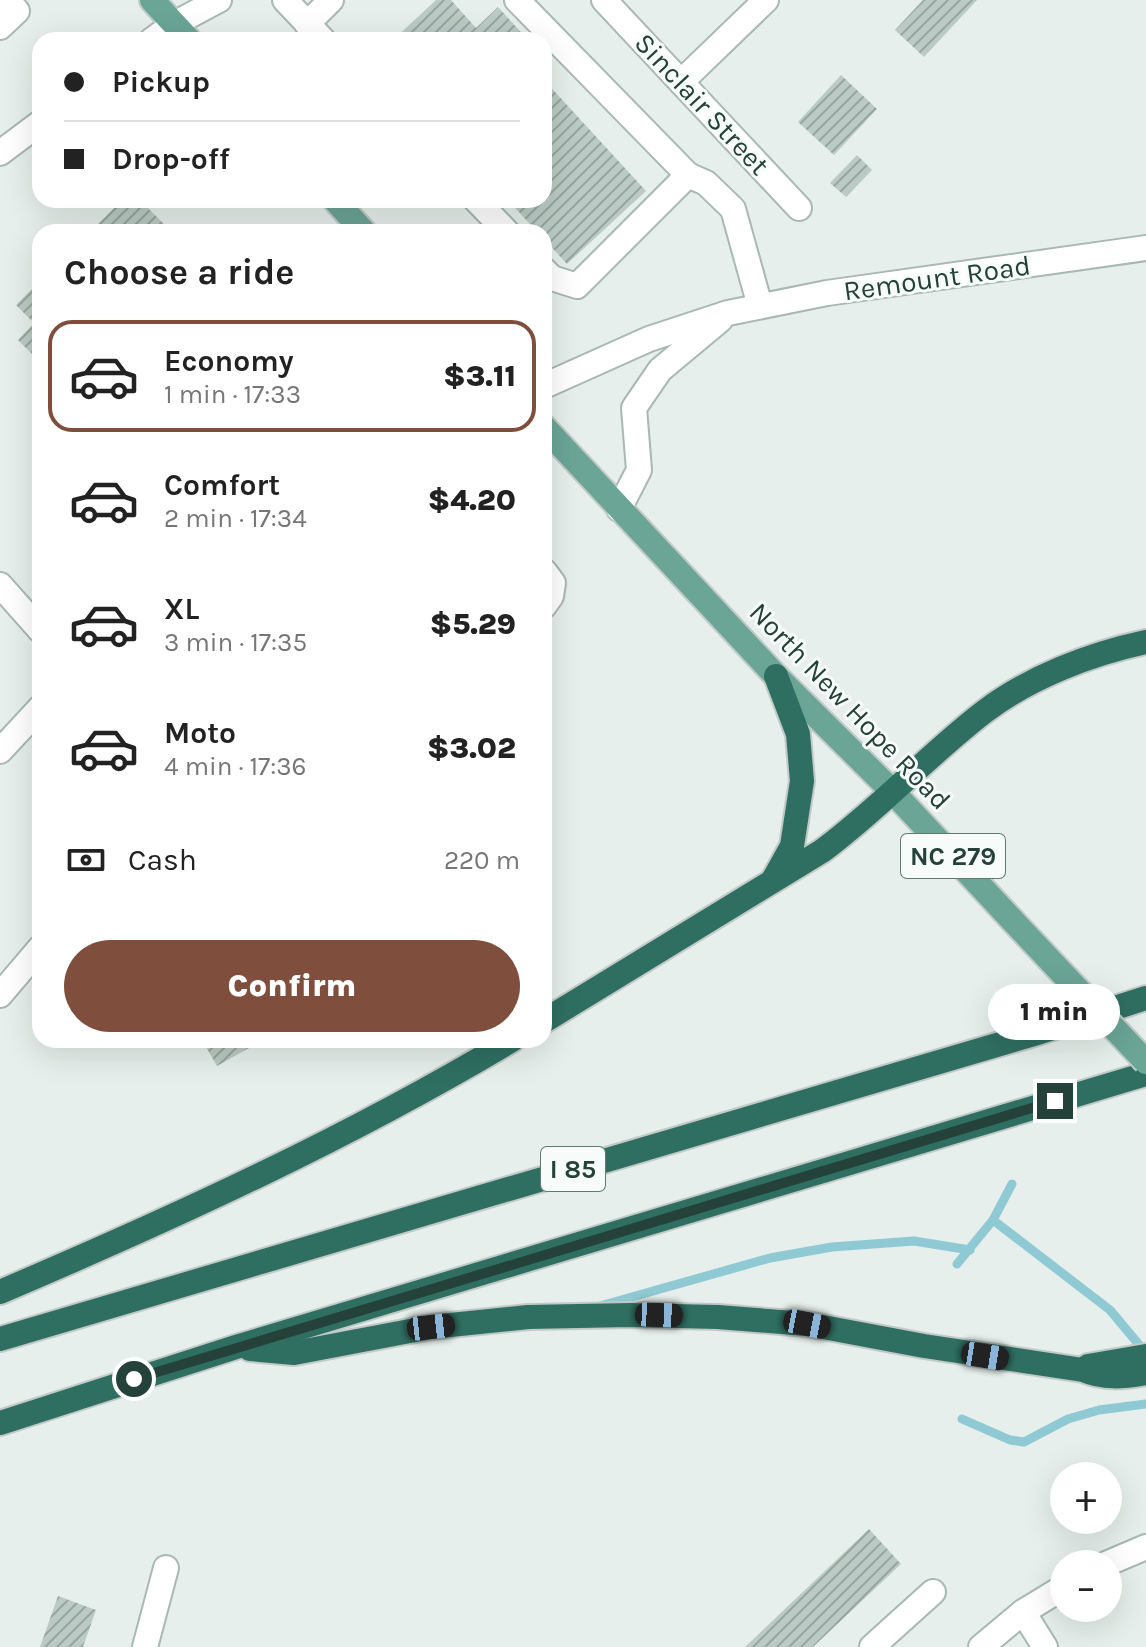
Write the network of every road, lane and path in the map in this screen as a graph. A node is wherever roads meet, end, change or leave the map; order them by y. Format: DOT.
graph roads {
  1 [pos="7,0"];
  2 [pos="152,0"];
  3 [pos="219,0"];
  4 [pos="285,0"];
  5 [pos="331,0"];
  6 [pos="517,0"];
  7 [pos="604,0"];
  8 [pos="766,0"];
  9 [pos="0,27"];
  10 [pos="181,32"];
  11 [pos="315,32"];
  12 [pos="548,32"];
  13 [pos="552,36"];
  14 [pos="681,82"];
  15 [pos="32,129"];
  16 [pos="0,153"];
  17 [pos="688,175"];
  18 [pos="342,208"];
  19 [pos="484,208"];
  20 [pos="799,208"];
  21 [pos="357,224"];
  22 [pos="499,224"];
  23 [pos="1146,248"];
  24 [pos="552,278"];
  25 [pos="760,306"];
  26 [pos="728,313"];
  27 [pos="552,382"];
  28 [pos="552,436"];
  29 [pos="619,509"];
  30 [pos="0,585"];
  31 [pos="32,621"];
  32 [pos="1146,642"];
  33 [pos="776,676"];
  34 [pos="32,717"];
  35 [pos="0,751"];
  36 [pos="892,791"];
  37 [pos="771,883"];
  38 [pos="32,957"];
  39 [pos="0,995"];
  40 [pos="1146,998"];
  41 [pos="552,1016"];
  42 [pos="498,1048"];
  43 [pos="1146,1062"];
  44 [pos="1146,1074"];
  45 [pos="0,1292"];
  46 [pos="0,1339"];
  47 [pos="236,1347"];
  48 [pos="1146,1356"];
  49 [pos="1083,1370"];
  50 [pos="1146,1373"];
  51 [pos="0,1423"];
  52 [pos="1146,1547"];
  53 [pos="1122,1557"];
  54 [pos="166,1568"];
  55 [pos="933,1592"];
  56 [pos="1050,1596"];
  57 [pos="1023,1612"];
  58 [pos="145,1647"];
  59 [pos="872,1647"];
  60 [pos="981,1647"];
  61 [pos="1045,1647"];
  1 -- 9 [label="street"];
  2 -- 10 [label="main road"];
  3 -- 10 [label="street"];
  4 -- 11 [label="street"];
  5 -- 11 [label="street"];
  6 -- 12 [label="street"];
  7 -- 14 [label="street, Sinclair Street"];
  8 -- 14 [label="street"];
  13 -- 17 [label="street"];
  14 -- 20 [label="street, Sinclair Street"];
  15 -- 16 [label="street"];
  17 -- 24 [label="street"];
  17 -- 25 [label="street"];
  18 -- 21 [label="main road"];
  19 -- 22 [label="street"];
  23 -- 25 [label="street, Remount Road"];
  25 -- 26 [label="street, Remount Road"];
  26 -- 27 [label="street, Remount Road"];
  26 -- 29 [label="street, Remount Road"];
  28 -- 29 [label="main road, North New Hope Road / NC 279"];
  29 -- 33 [label="main road, North New Hope Road / NC 279"];
  30 -- 31 [label="street"];
  32 -- 36 [label="highway"];
  33 -- 36 [label="main road, North New Hope Road / NC 279"];
  33 -- 37 [label="highway"];
  34 -- 35 [label="street"];
  36 -- 37 [label="highway"];
  36 -- 43 [label="main road, North New Hope Road / NC 279, bridge"];
  37 -- 41 [label="highway"];
  38 -- 39 [label="street"];
  40 -- 46 [label="highway, I 85"];
  42 -- 45 [label="highway"];
  44 -- 47 [label="highway"];
  47 -- 49 [label="highway"];
  47 -- 51 [label="highway"];
  48 -- 49 [label="highway"];
  49 -- 50 [label="highway"];
  52 -- 53 [label="street"];
  54 -- 58 [label="street"];
  55 -- 59 [label="street"];
  56 -- 57 [label="street"];
  57 -- 60 [label="street"];
  57 -- 61 [label="street"];
}
